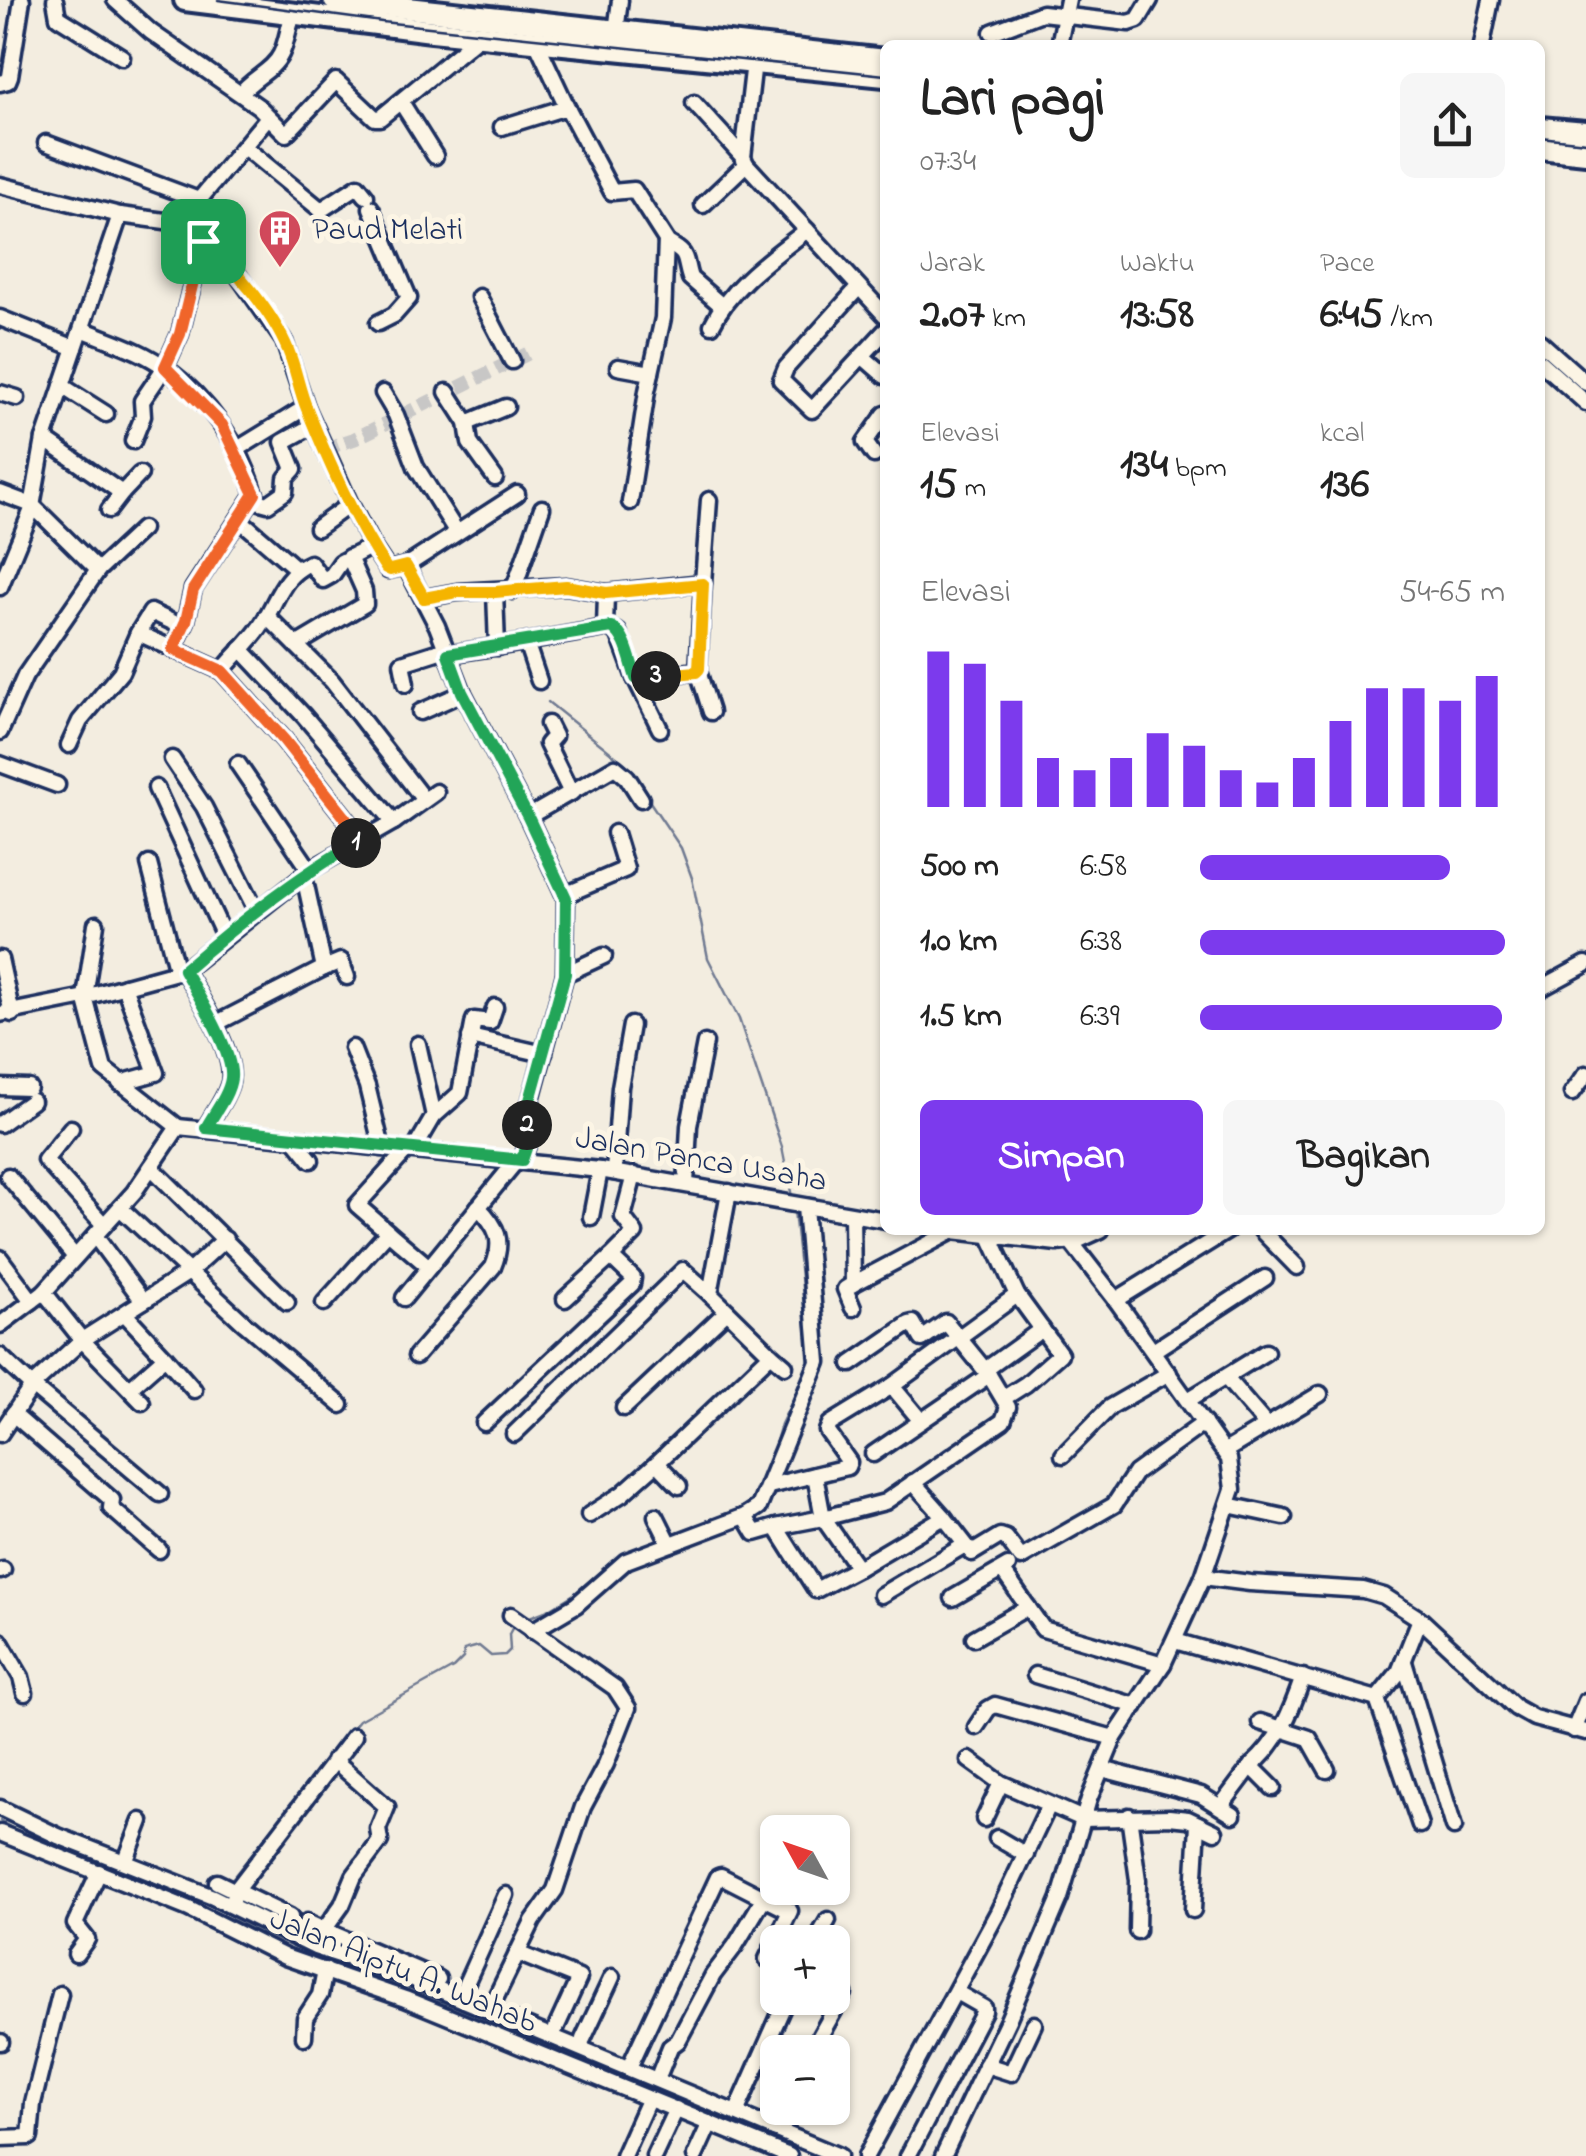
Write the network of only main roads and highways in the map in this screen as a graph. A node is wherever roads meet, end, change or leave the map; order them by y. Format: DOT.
graph roads {
  1 [pos="184,0"];
  2 [pos="334,0"];
  3 [pos="372,2"];
  4 [pos="404,4"];
  5 [pos="433,20"];
  6 [pos="880,59"];
  7 [pos="880,75"];
  8 [pos="1545,128"];
  9 [pos="1586,132"];
  10 [pos="1545,149"];
  11 [pos="1586,154"];
  1 -- 5 [label="highway"];
  2 -- 3 [label="highway"];
  3 -- 4 [label="highway"];
  4 -- 5 [label="highway"];
  5 -- 6 [label="highway"];
  5 -- 7 [label="highway"];
  8 -- 9 [label="highway"];
  10 -- 11 [label="highway"];
}
